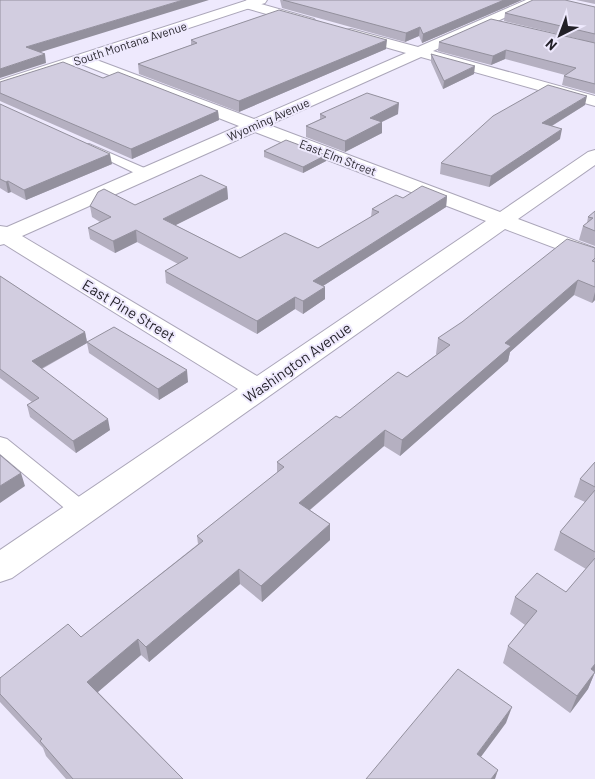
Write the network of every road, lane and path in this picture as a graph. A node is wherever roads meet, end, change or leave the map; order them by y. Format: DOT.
graph roads {
  1 [pos="537,0"];
  2 [pos="254,2"];
  3 [pos="488,22"];
  4 [pos="508,26"];
  5 [pos="420,52"];
  6 [pos="81,59"];
  7 [pos="0,85"];
  8 [pos="595,101"];
  9 [pos="256,125"];
  10 [pos="77,142"];
  11 [pos="595,156"];
  12 [pos="145,173"];
  13 [pos="501,220"];
  14 [pos="2,235"];
  15 [pos="595,256"];
  16 [pos="258,389"];
  17 [pos="0,444"];
  18 [pos="82,511"];
  19 [pos="0,568"];
  1 -- 3 [label="street, Wyoming Avenue"];
  2 -- 5 [label="street"];
  2 -- 6 [label="street, South Montana Avenue"];
  3 -- 4 [label="lane"];
  3 -- 5 [label="street, Wyoming Avenue"];
  5 -- 8 [label="street"];
  5 -- 9 [label="street, Wyoming Avenue"];
  6 -- 7 [label="street, South Montana Avenue"];
  6 -- 9 [label="street, East Elm Street"];
  9 -- 12 [label="street, Wyoming Avenue"];
  9 -- 13 [label="street, East Elm Street"];
  10 -- 12 [label="lane"];
  11 -- 13 [label="street, Washington Avenue"];
  12 -- 14 [label="street, Wyoming Avenue"];
  13 -- 15 [label="street, East Elm Street"];
  13 -- 16 [label="street, Washington Avenue"];
  14 -- 16 [label="street, East Pine Street"];
  16 -- 18 [label="street, Washington Avenue"];
  17 -- 18 [label="lane"];
  18 -- 19 [label="street, Washington Avenue"];
}
